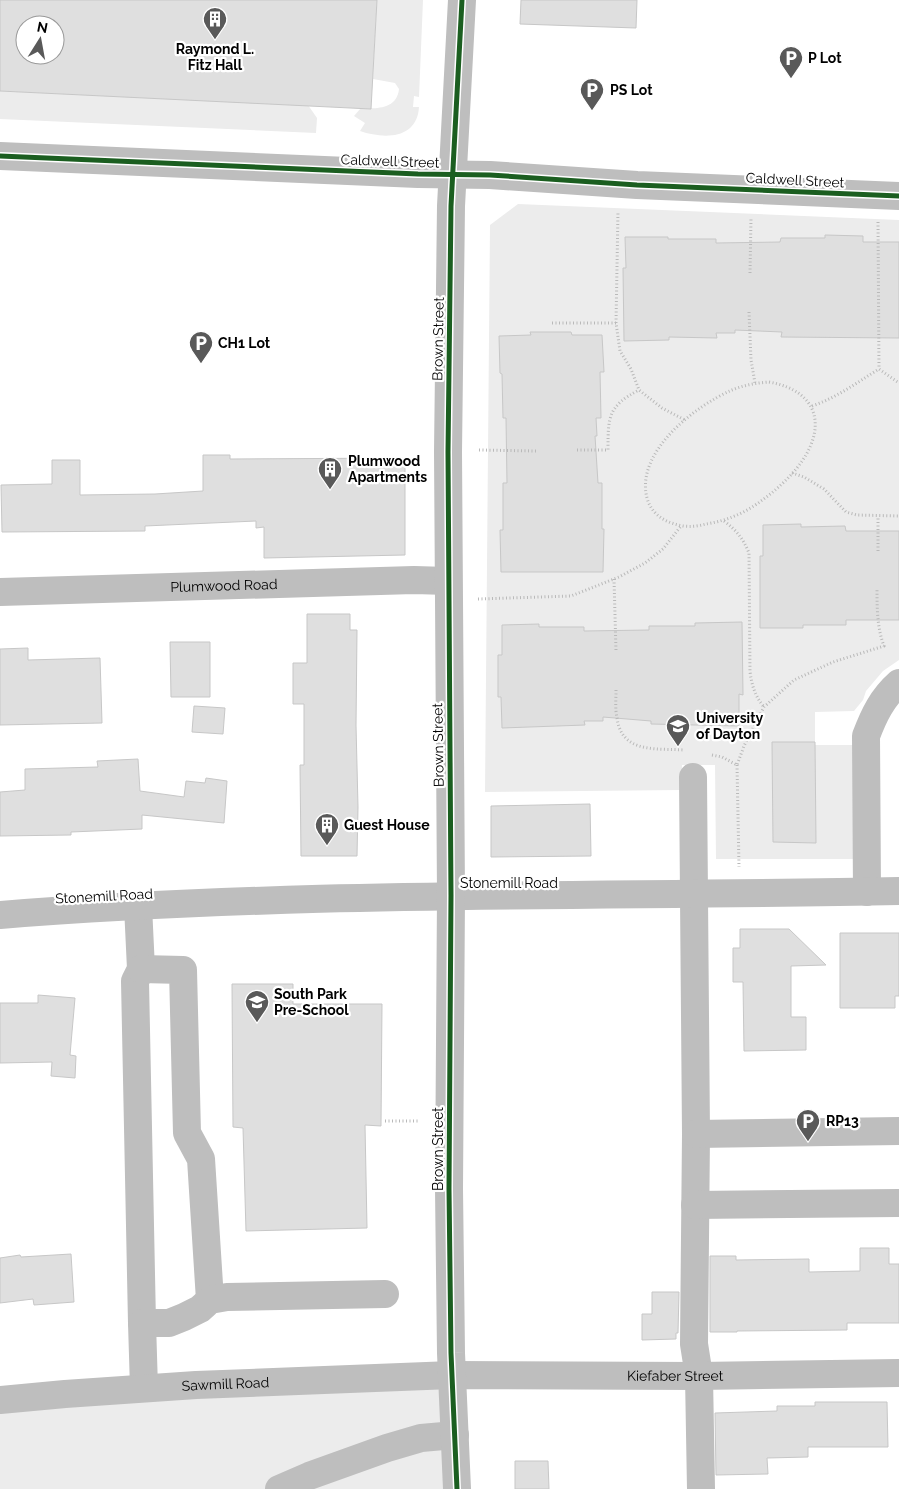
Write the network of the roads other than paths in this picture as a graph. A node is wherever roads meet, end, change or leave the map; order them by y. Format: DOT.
graph roads {
  1 [pos="462,0"];
  2 [pos="0,156"];
  3 [pos="453,174"];
  4 [pos="899,196"];
  5 [pos="448,581"];
  6 [pos="0,592"];
  7 [pos="899,683"];
  8 [pos="693,764"];
  9 [pos="899,891"];
  10 [pos="694,892"];
  11 [pos="867,892"];
  12 [pos="451,895"];
  13 [pos="138,906"];
  14 [pos="0,914"];
  15 [pos="141,969"];
  16 [pos="899,1131"];
  17 [pos="696,1134"];
  18 [pos="899,1203"];
  19 [pos="695,1205"];
  20 [pos="386,1294"];
  21 [pos="210,1300"];
  22 [pos="142,1323"];
  23 [pos="899,1373"];
  24 [pos="452,1375"];
  25 [pos="699,1376"];
  26 [pos="144,1388"];
  27 [pos="0,1400"];
  28 [pos="456,1435"];
  29 [pos="279,1489"];
  30 [pos="457,1489"];
  31 [pos="701,1489"];
  1 -- 3 [label="street, Brown Street"];
  2 -- 3 [label="street, Caldwell Street"];
  3 -- 4 [label="street, Caldwell Street"];
  3 -- 5 [label="street, Brown Street"];
  5 -- 6 [label="street, Plumwood Road"];
  5 -- 12 [label="street, Brown Street"];
  7 -- 11 [label="street"];
  8 -- 10 [label="street"];
  9 -- 11 [label="street, Stonemill Road"];
  10 -- 11 [label="street, Stonemill Road"];
  10 -- 12 [label="street, Stonemill Road"];
  10 -- 17 [label="street"];
  12 -- 13 [label="street, Stonemill Road"];
  12 -- 24 [label="street, Brown Street"];
  13 -- 14 [label="street, Stonemill Road"];
  13 -- 15 [label="street"];
  15 -- 21 [label="street"];
  15 -- 22 [label="street"];
  16 -- 17 [label="street"];
  17 -- 19 [label="street"];
  18 -- 19 [label="street"];
  19 -- 25 [label="street"];
  20 -- 21 [label="street"];
  21 -- 22 [label="street"];
  22 -- 26 [label="street"];
  23 -- 25 [label="street, Kiefaber Street"];
  24 -- 25 [label="street, Kiefaber Street"];
  24 -- 26 [label="street, Sawmill Road"];
  24 -- 28 [label="street, Brown Street"];
  25 -- 31 [label="street"];
  26 -- 27 [label="street, Sawmill Road"];
  28 -- 29 [label="street"];
  28 -- 30 [label="street, Brown Street"];
}
